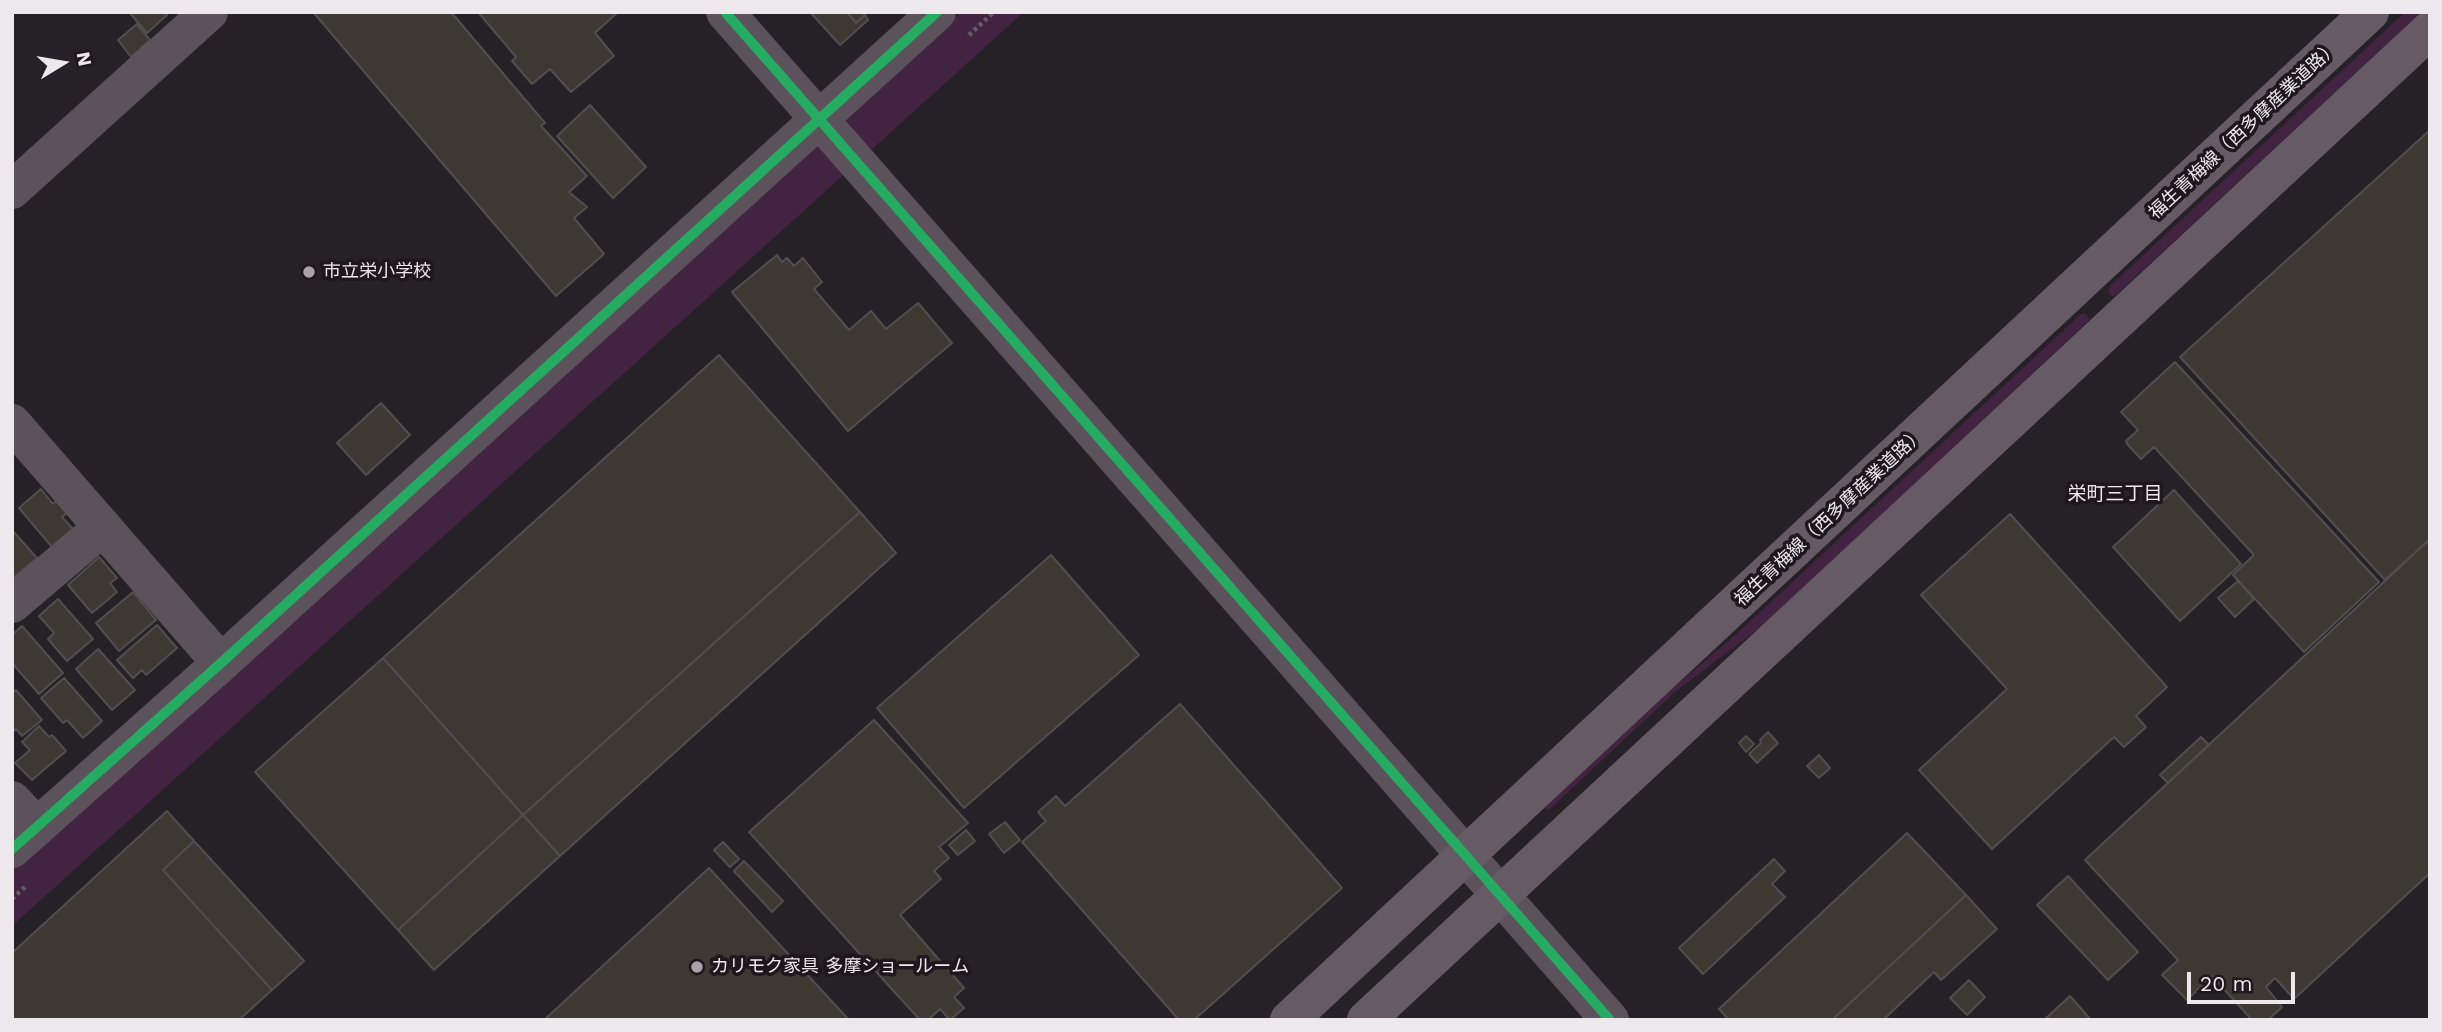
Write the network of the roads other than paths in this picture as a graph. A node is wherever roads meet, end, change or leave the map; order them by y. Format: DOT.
graph roads {
  1 [pos="209,12"];
  2 [pos="725,12"];
  3 [pos="937,12"];
  4 [pos="2370,12"];
  5 [pos="2430,30"];
  6 [pos="818,119"];
  7 [pos="12,190"];
  8 [pos="12,423"];
  9 [pos="103,527"];
  10 [pos="12,604"];
  11 [pos="221,663"];
  12 [pos="20,825"];
  13 [pos="1467,856"];
  14 [pos="1501,895"];
  15 [pos="1289,1020"];
  16 [pos="1366,1020"];
  17 [pos="1610,1020"];
  1 -- 7 [label="street"];
  2 -- 6 [label="street"];
  3 -- 6 [label="street"];
  4 -- 13 [label="main road, 福生青梅線（西多摩産業道路）"];
  5 -- 14 [label="main road"];
  6 -- 11 [label="street"];
  6 -- 13 [label="street"];
  8 -- 9 [label="street"];
  9 -- 10 [label="street"];
  9 -- 11 [label="street"];
  11 -- 12 [label="street"];
  13 -- 14 [label="street"];
  13 -- 15 [label="main road, 福生青梅線（西多摩産業道路）"];
  14 -- 16 [label="main road"];
  14 -- 17 [label="street"];
}
